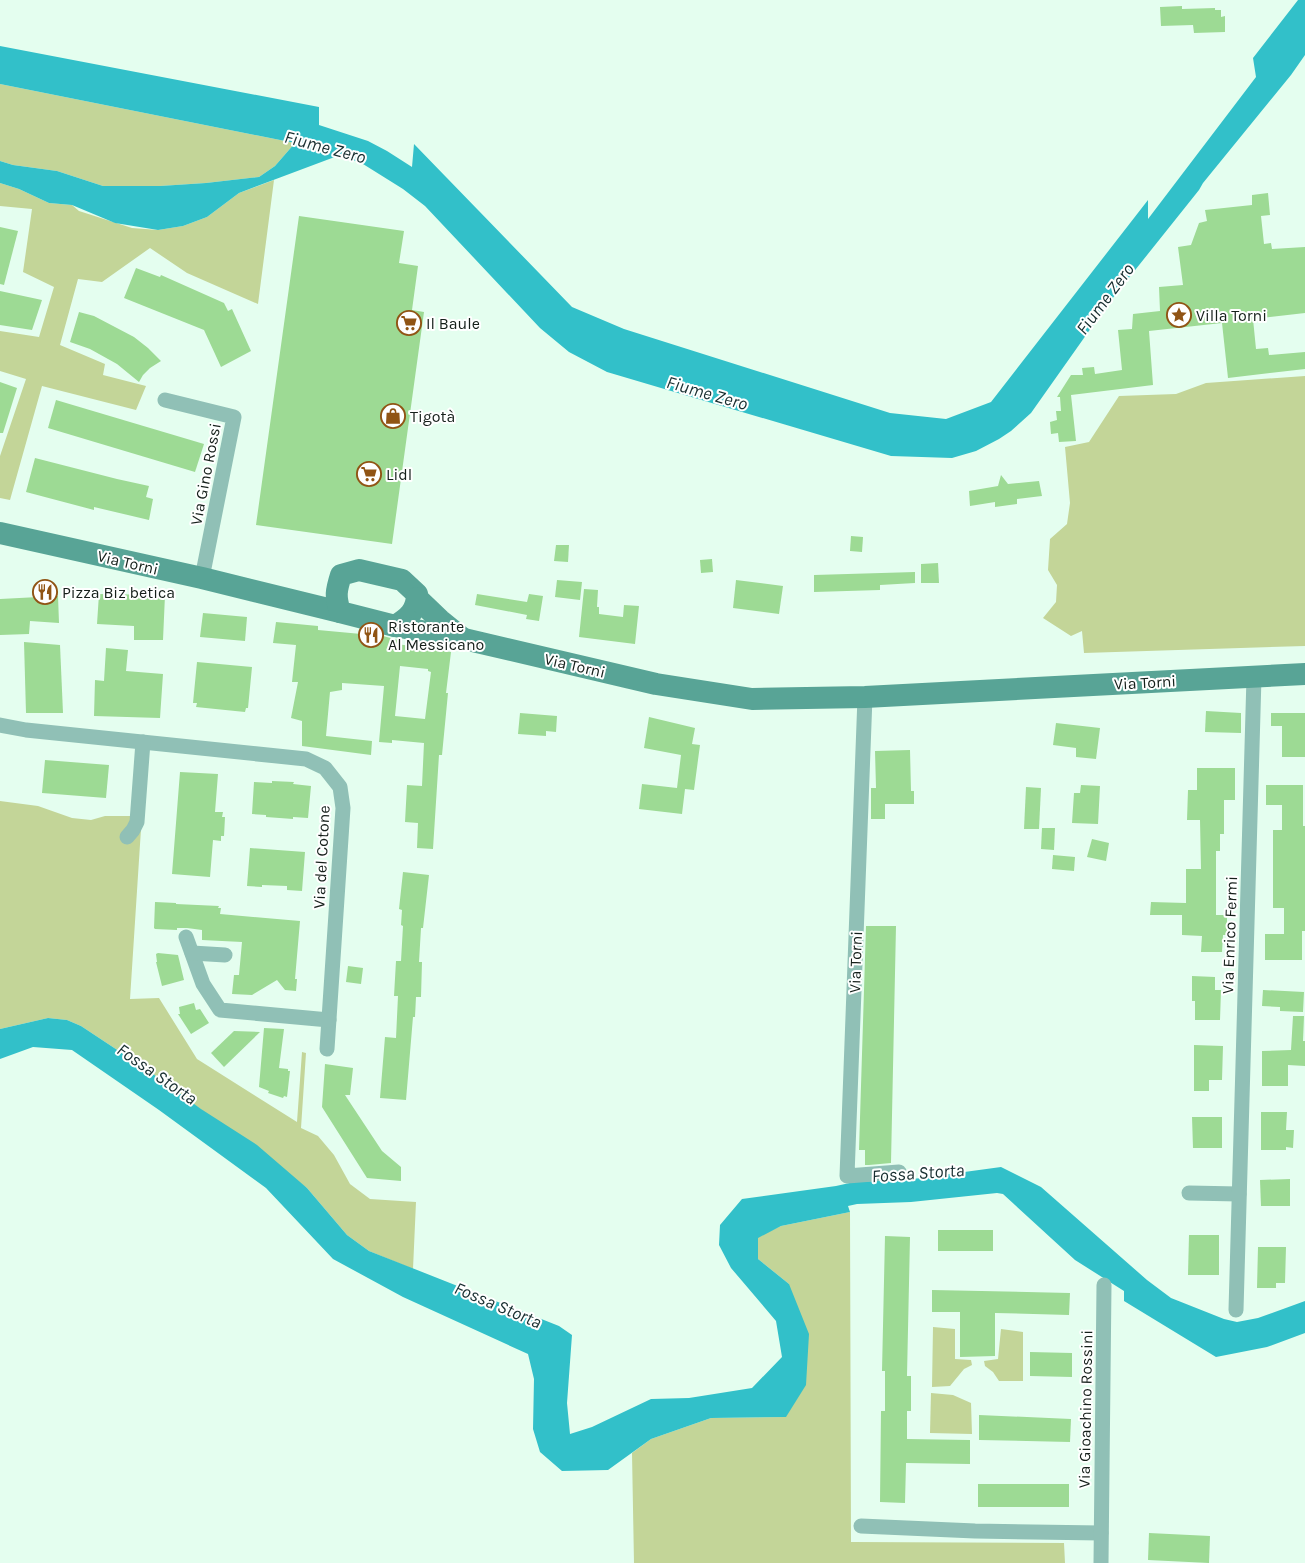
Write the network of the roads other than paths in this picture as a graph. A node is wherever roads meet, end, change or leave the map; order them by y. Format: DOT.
graph roads {
  1 [pos="165,400"];
  2 [pos="0,533"];
  3 [pos="341,575"];
  4 [pos="202,578"];
  5 [pos="286,598"];
  6 [pos="418,598"];
  7 [pos="340,612"];
  8 [pos="395,626"];
  9 [pos="464,639"];
  10 [pos="1305,674"];
  11 [pos="1254,676"];
  12 [pos="865,697"];
  13 [pos="0,725"];
  14 [pos="143,742"];
  15 [pos="127,837"];
  16 [pos="186,936"];
  17 [pos="192,953"];
  18 [pos="225,955"];
  19 [pos="329,1020"];
  20 [pos="327,1049"];
  21 [pos="899,1172"];
  22 [pos="1189,1193"];
  23 [pos="1239,1194"];
  24 [pos="1104,1285"];
  25 [pos="1236,1310"];
  26 [pos="861,1526"];
  27 [pos="1101,1533"];
  28 [pos="1101,1563"];
  1 -- 4 [label="street, Via Gino Rossi"];
  2 -- 4 [label="main road, Via Torni"];
  3 -- 5 [label="main road, Via Torni"];
  3 -- 6 [label="main road, Via Torni"];
  3 -- 7 [label="main road"];
  4 -- 5 [label="main road, Via Torni"];
  5 -- 7 [label="main road, Via Torni"];
  6 -- 8 [label="main road"];
  6 -- 9 [label="main road, Via Torni"];
  7 -- 8 [label="main road, Via Torni"];
  8 -- 9 [label="main road, Via Torni"];
  9 -- 12 [label="main road, Via Torni"];
  10 -- 11 [label="main road, Via Torni"];
  11 -- 12 [label="main road, Via Torni"];
  11 -- 23 [label="street, Via Enrico Fermi"];
  12 -- 21 [label="street, Via Torni"];
  13 -- 14 [label="street, Via del Cotone"];
  14 -- 15 [label="street"];
  14 -- 19 [label="street, Via del Cotone"];
  16 -- 17 [label="street"];
  17 -- 18 [label="street"];
  17 -- 19 [label="street"];
  19 -- 20 [label="street, Via del Cotone"];
  22 -- 23 [label="street"];
  23 -- 25 [label="street, Via Enrico Fermi"];
  24 -- 27 [label="street, Via Gioachino Rossini"];
  26 -- 27 [label="street"];
  27 -- 28 [label="street, Via Gioachino Rossini"];
}
